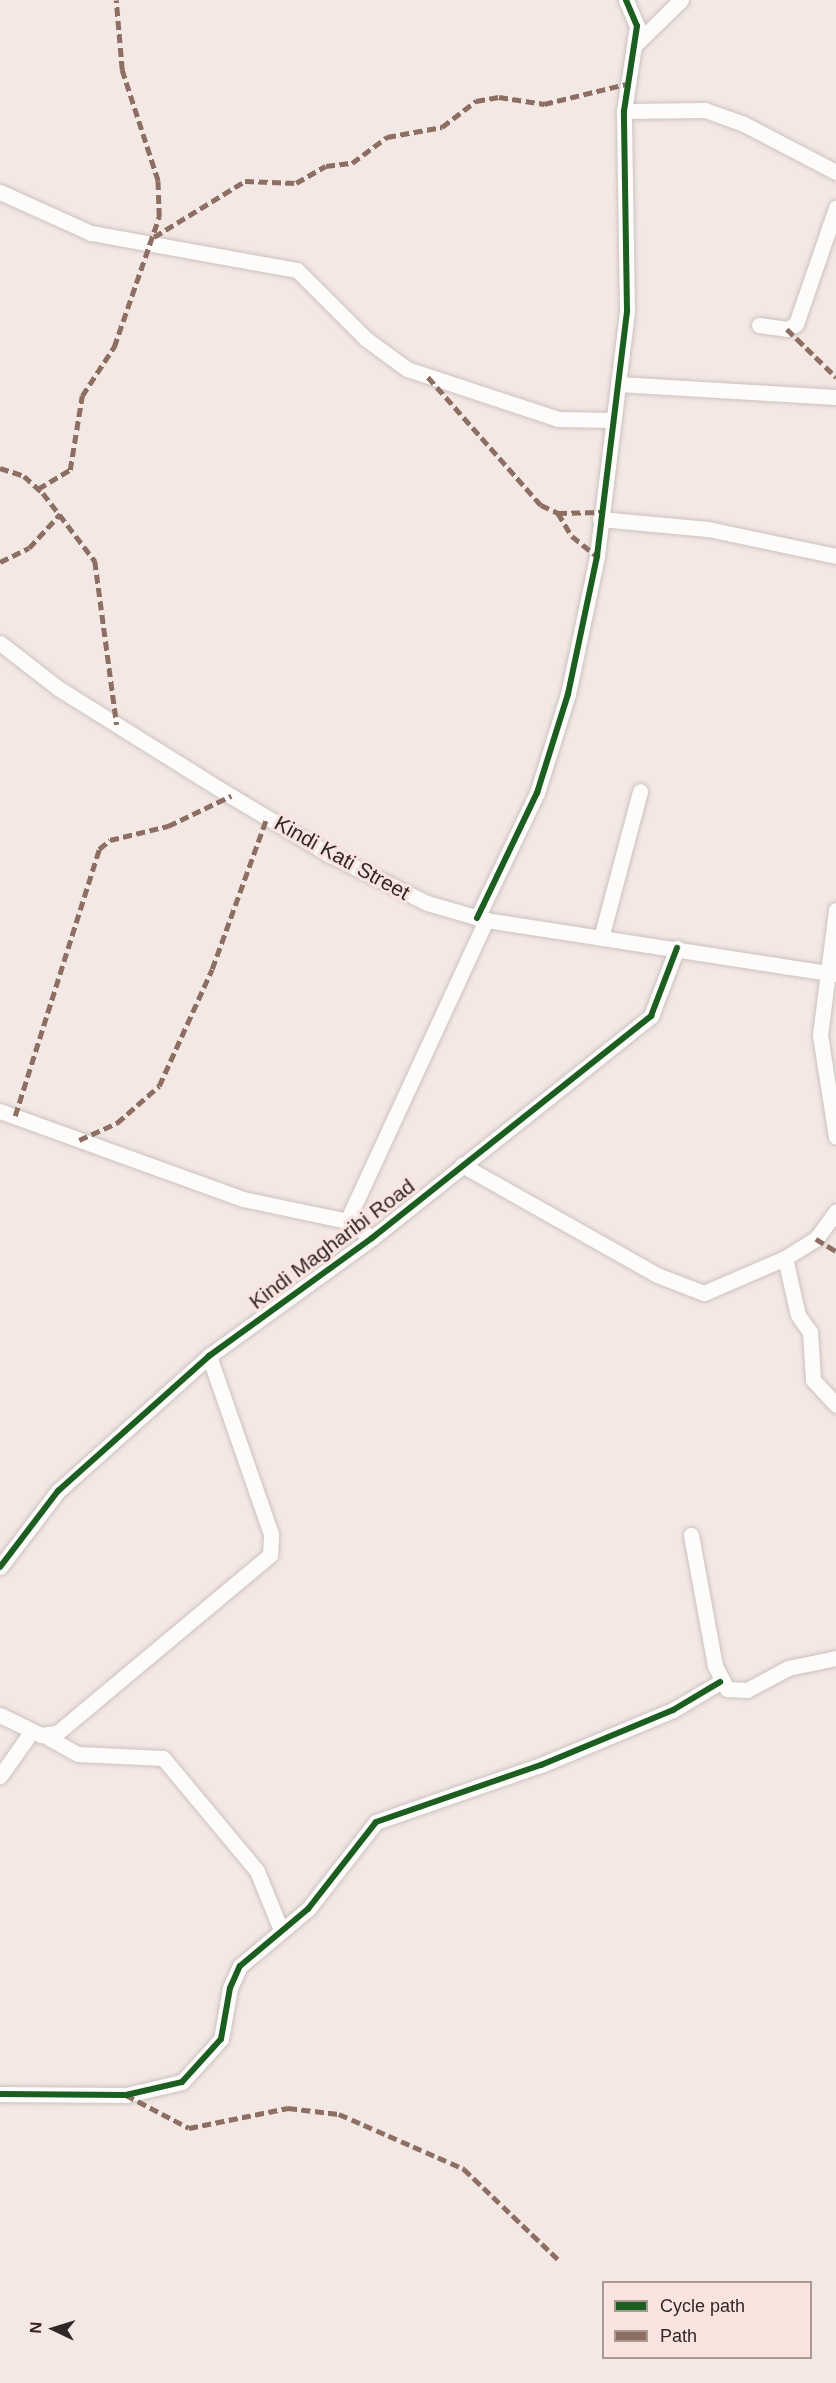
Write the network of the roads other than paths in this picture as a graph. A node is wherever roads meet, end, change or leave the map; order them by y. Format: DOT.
graph roads {
  1 [pos="626,0"];
  2 [pos="681,0"];
  3 [pos="636,44"];
  4 [pos="624,111"];
  5 [pos="836,172"];
  6 [pos="0,192"];
  7 [pos="836,208"];
  8 [pos="759,325"];
  9 [pos="618,384"];
  10 [pos="836,397"];
  11 [pos="613,420"];
  12 [pos="600,519"];
  13 [pos="836,555"];
  14 [pos="0,643"];
  15 [pos="640,791"];
  16 [pos="836,910"];
  17 [pos="481,919"];
  18 [pos="601,938"];
  19 [pos="677,948"];
  20 [pos="830,972"];
  21 [pos="0,1111"];
  22 [pos="836,1137"];
  23 [pos="462,1165"];
  24 [pos="836,1211"];
  25 [pos="348,1221"];
  26 [pos="372,1238"];
  27 [pos="785,1258"];
  28 [pos="209,1356"];
  29 [pos="836,1405"];
  30 [pos="691,1535"];
  31 [pos="0,1567"];
  32 [pos="836,1658"];
  33 [pos="720,1682"];
  34 [pos="0,1715"];
  35 [pos="40,1734"];
  36 [pos="0,1776"];
  37 [pos="281,1930"];
  38 [pos="0,2094"];
  1 -- 3 [label="street"];
  2 -- 3 [label="street"];
  3 -- 4 [label="street"];
  4 -- 5 [label="street"];
  4 -- 9 [label="street"];
  6 -- 11 [label="street"];
  7 -- 8 [label="street"];
  9 -- 10 [label="street"];
  9 -- 11 [label="street"];
  11 -- 12 [label="street"];
  12 -- 13 [label="street"];
  12 -- 17 [label="street"];
  14 -- 17 [label="street, Kindi Kati Street"];
  15 -- 18 [label="street"];
  16 -- 20 [label="street"];
  17 -- 18 [label="street, Kindi Kati Street"];
  17 -- 25 [label="street"];
  18 -- 19 [label="street, Kindi Kati Street"];
  19 -- 20 [label="street, Kindi Kati Street"];
  19 -- 23 [label="street, Kindi Magharibi Road"];
  20 -- 22 [label="street"];
  21 -- 25 [label="street"];
  23 -- 26 [label="street, Kindi Magharibi Road"];
  23 -- 27 [label="street"];
  24 -- 27 [label="street"];
  25 -- 26 [label="street"];
  26 -- 28 [label="street, Kindi Magharibi Road"];
  27 -- 29 [label="street"];
  28 -- 31 [label="street, Kindi Magharibi Road"];
  28 -- 35 [label="street"];
  30 -- 33 [label="street"];
  32 -- 33 [label="street"];
  33 -- 37 [label="street"];
  34 -- 35 [label="street"];
  35 -- 36 [label="street"];
  35 -- 37 [label="street"];
  37 -- 38 [label="street"];
}
